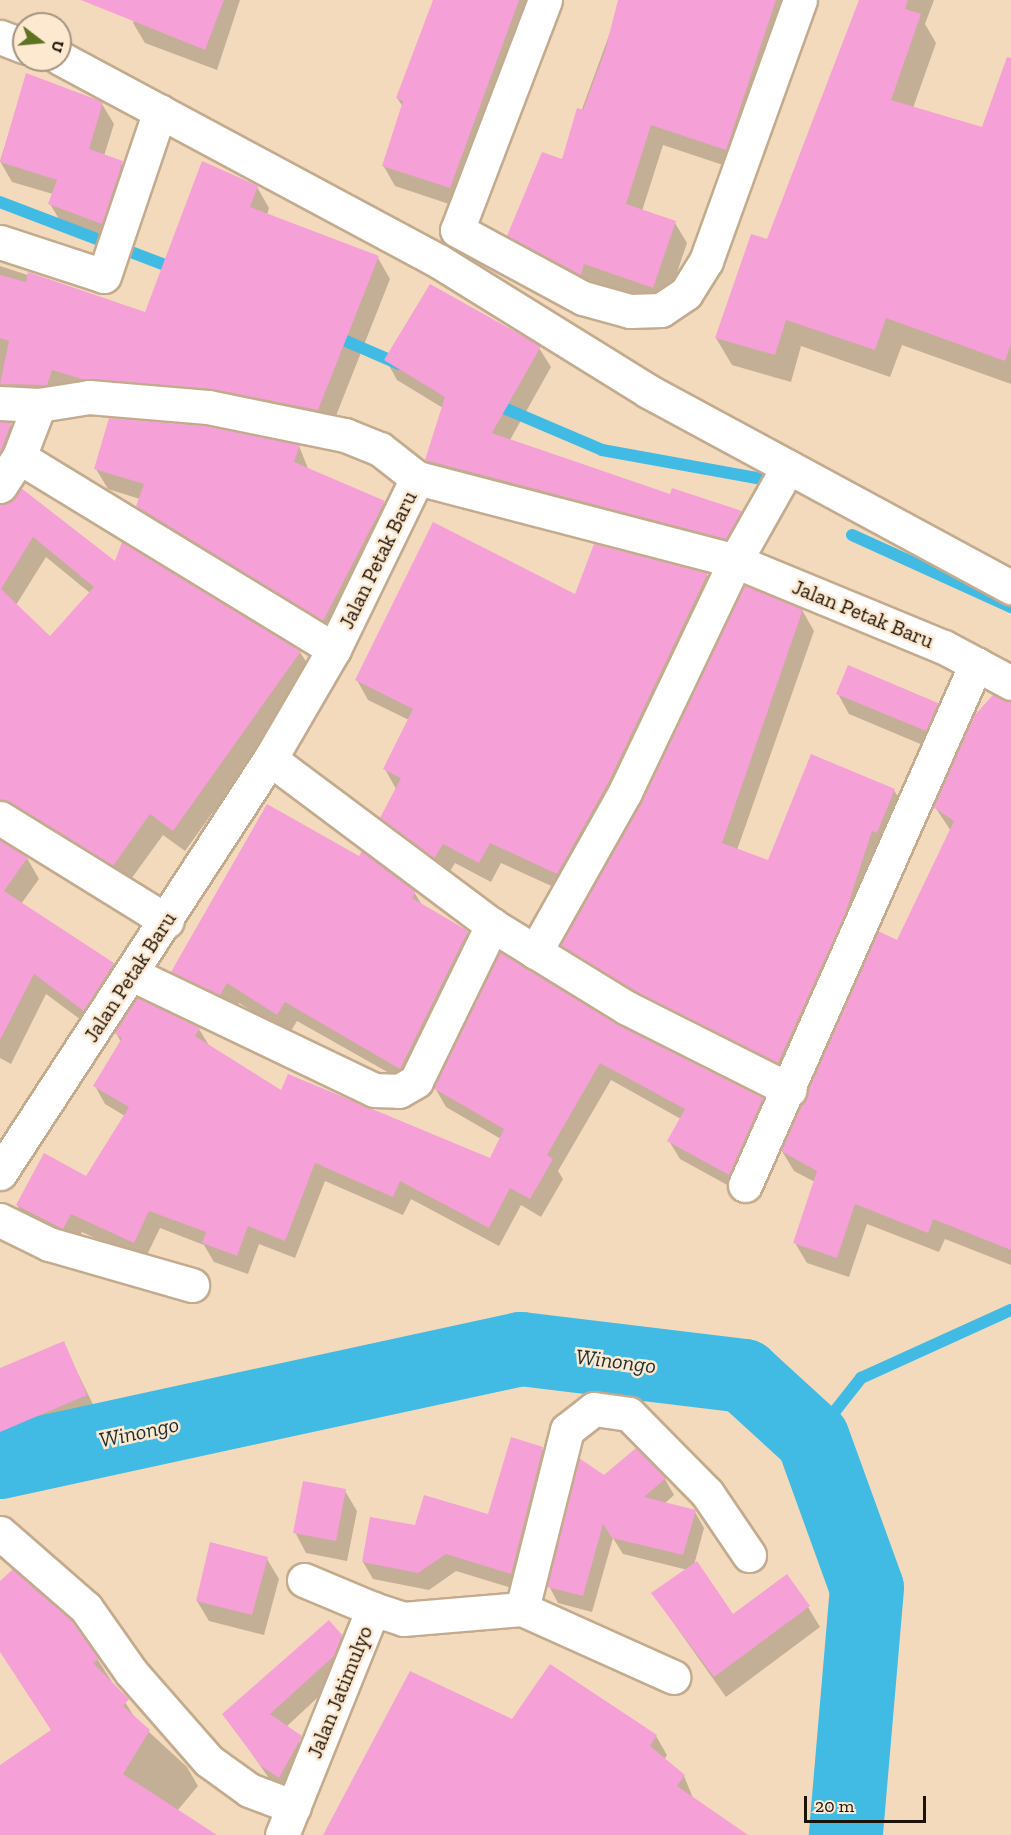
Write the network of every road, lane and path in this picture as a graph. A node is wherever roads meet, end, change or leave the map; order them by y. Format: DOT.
graph roads {
  1 [pos="545,0"];
  2 [pos="800,0"];
  3 [pos="72,64"];
  4 [pos="160,111"];
  5 [pos="0,242"];
  6 [pos="0,403"];
  7 [pos="39,405"];
  8 [pos="19,458"];
  9 [pos="788,467"];
  10 [pos="417,478"];
  11 [pos="0,486"];
  12 [pos="735,561"];
  13 [pos="1011,587"];
  14 [pos="334,649"];
  15 [pos="976,664"];
  16 [pos="1011,682"];
  17 [pos="270,759"];
  18 [pos="0,818"];
  19 [pos="167,921"];
  20 [pos="492,926"];
  21 [pos="535,952"];
  22 [pos="134,975"];
  23 [pos="790,1090"];
  24 [pos="0,1173"];
  25 [pos="745,1185"];
  26 [pos="0,1220"];
  27 [pos="192,1285"];
  28 [pos="0,1533"];
  29 [pos="749,1555"];
  30 [pos="304,1580"];
  31 [pos="373,1609"];
  32 [pos="522,1609"];
  33 [pos="673,1677"];
  34 [pos="288,1821"];
  1 -- 2 [label="street"];
  3 -- 4 [label="street"];
  4 -- 5 [label="street"];
  4 -- 9 [label="street"];
  6 -- 7 [label="street"];
  7 -- 8 [label="street"];
  7 -- 10 [label="street"];
  8 -- 11 [label="street"];
  8 -- 14 [label="street"];
  9 -- 12 [label="street"];
  9 -- 13 [label="street"];
  10 -- 12 [label="street, Jalan Petak Baru"];
  10 -- 14 [label="street, Jalan Petak Baru"];
  12 -- 15 [label="street, Jalan Petak Baru"];
  12 -- 21 [label="street"];
  14 -- 17 [label="street, Jalan Petak Baru"];
  15 -- 16 [label="street, Jalan Petak Baru"];
  15 -- 23 [label="street"];
  17 -- 19 [label="street, Jalan Petak Baru"];
  17 -- 20 [label="street"];
  18 -- 19 [label="street"];
  19 -- 22 [label="street, Jalan Petak Baru"];
  20 -- 21 [label="street"];
  20 -- 22 [label="street"];
  21 -- 23 [label="street"];
  22 -- 24 [label="street, Jalan Petak Baru"];
  23 -- 25 [label="street"];
  26 -- 27 [label="street"];
  28 -- 34 [label="street"];
  29 -- 32 [label="street"];
  30 -- 31 [label="street"];
  31 -- 32 [label="street, Jalan Jatimulyo"];
  31 -- 34 [label="street, Jalan Jatimulyo"];
  32 -- 33 [label="street, Jalan Jatimulyo"];
}
